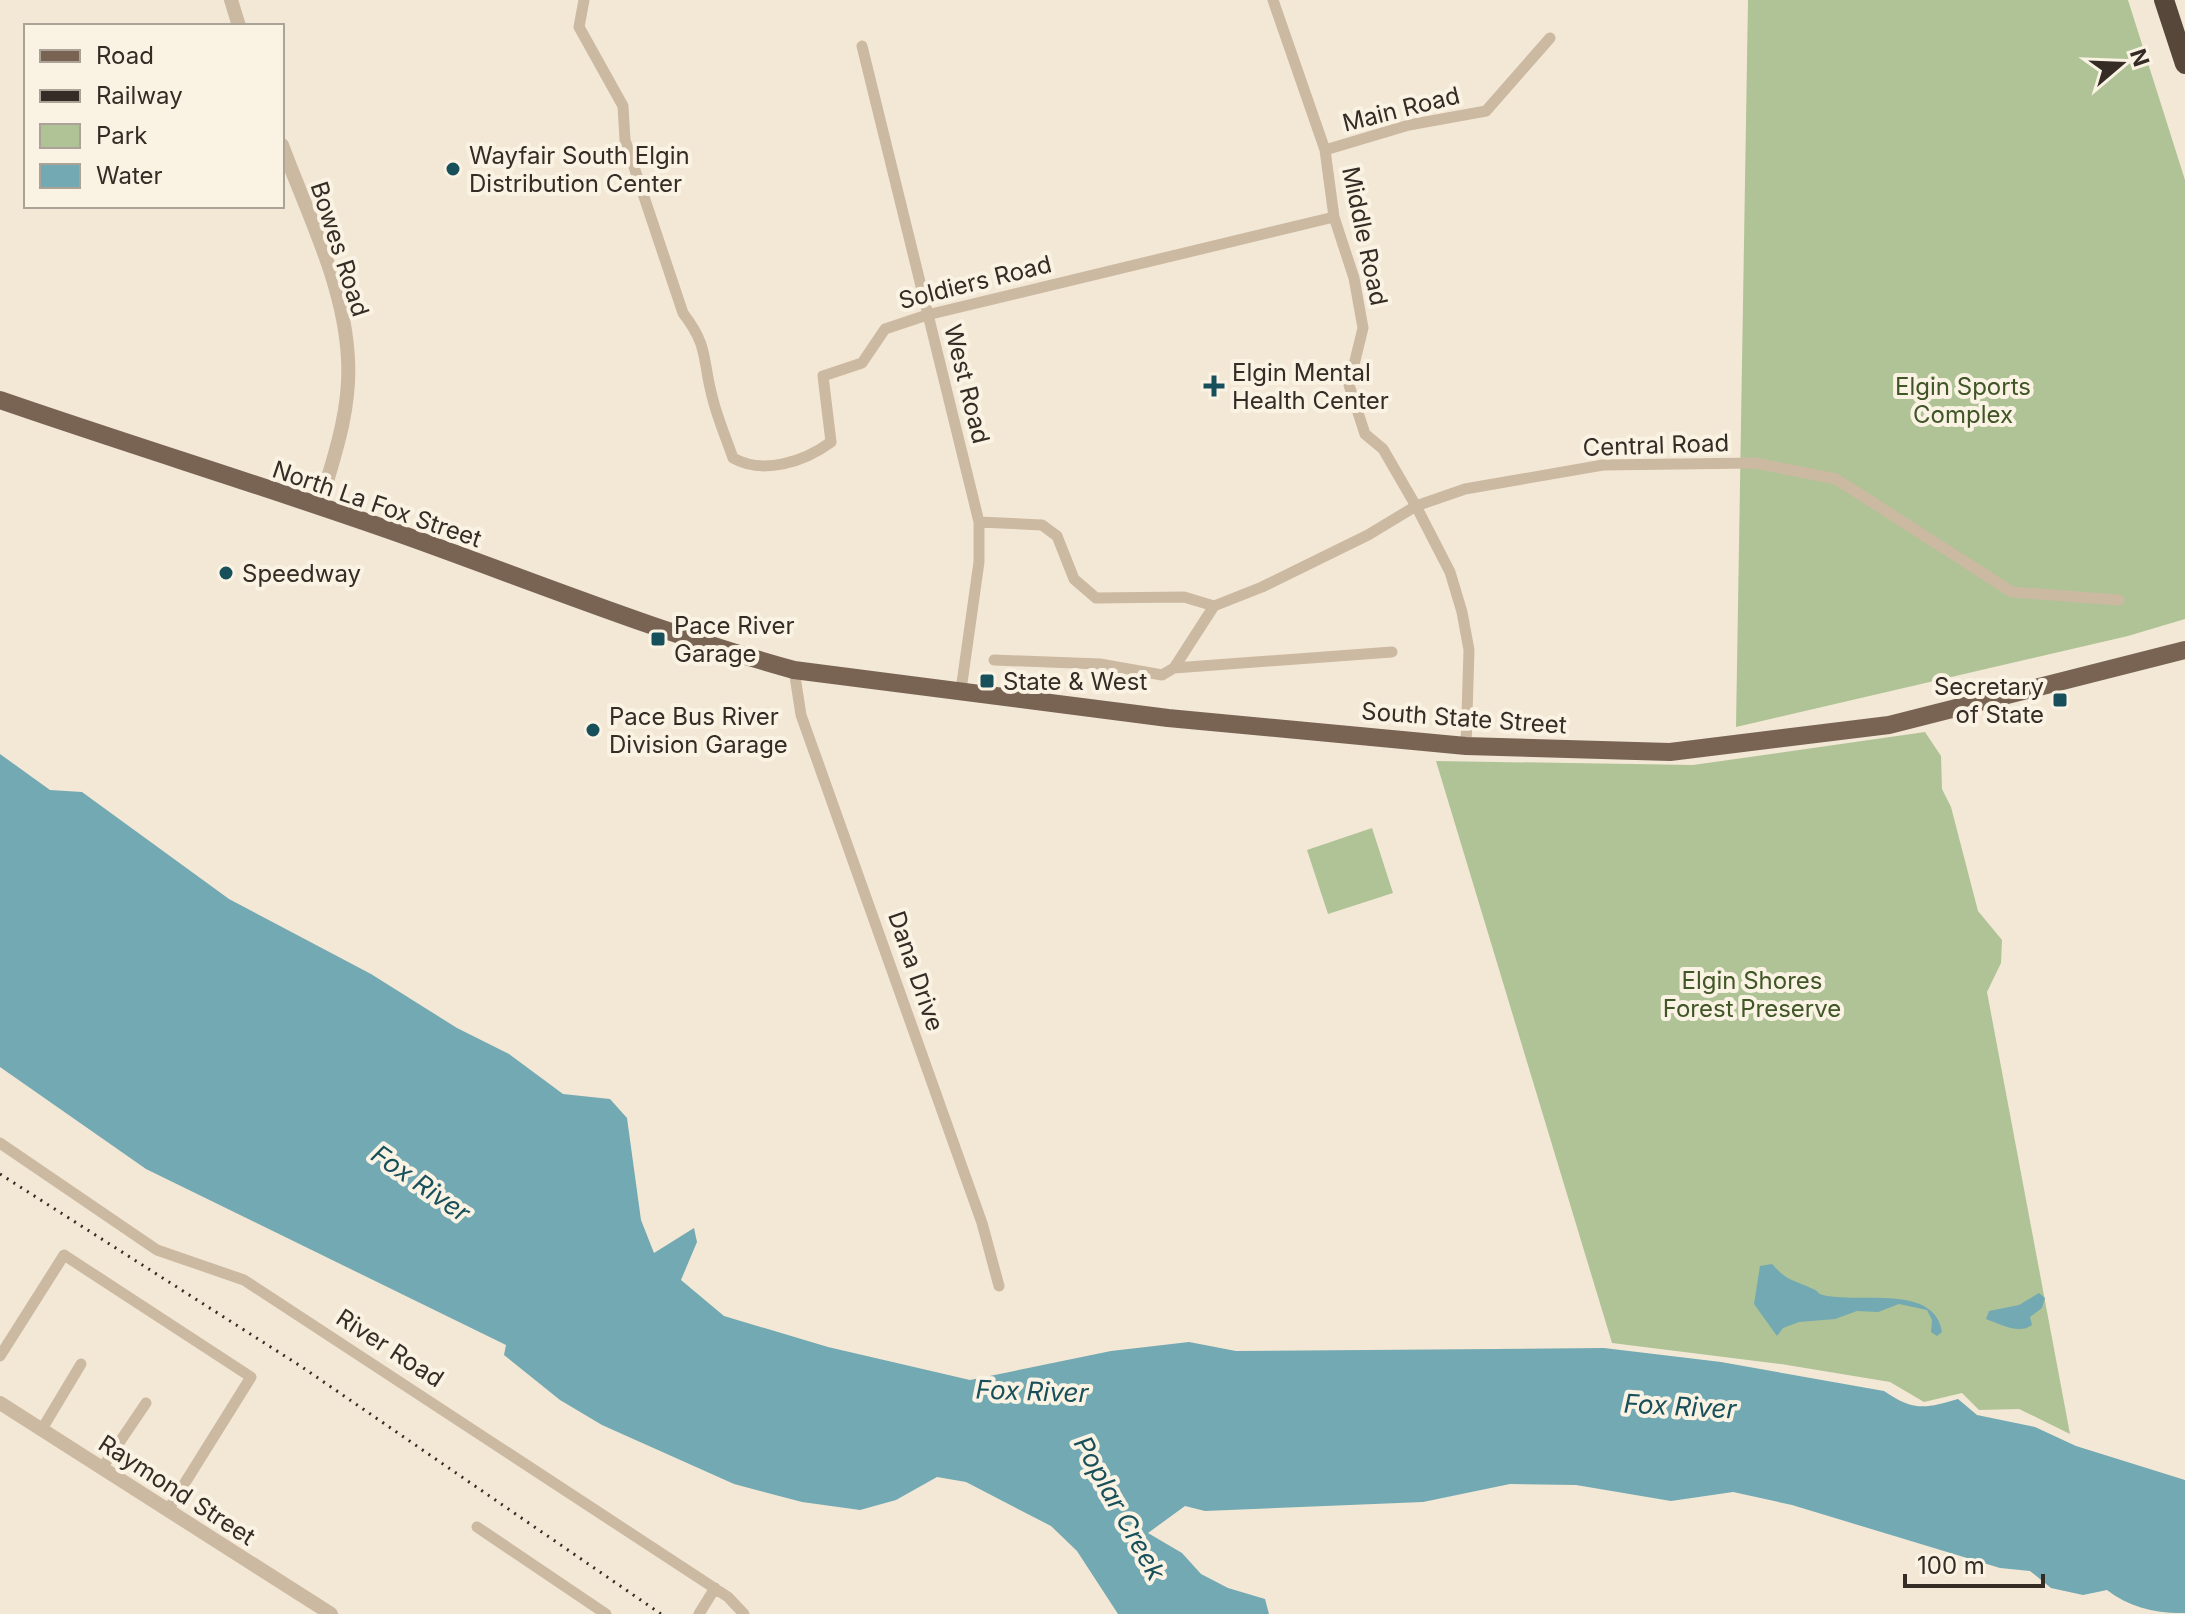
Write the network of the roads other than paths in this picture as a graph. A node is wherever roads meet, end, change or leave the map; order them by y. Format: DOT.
graph roads {
  1 [pos="231,0"];
  2 [pos="584,0"];
  3 [pos="1273,0"];
  4 [pos="2164,0"];
  5 [pos="2179,0"];
  6 [pos="2185,20"];
  7 [pos="238,24"];
  8 [pos="1550,38"];
  9 [pos="862,46"];
  10 [pos="2185,64"];
  11 [pos="1325,150"];
  12 [pos="284,151"];
  13 [pos="1334,217"];
  14 [pos="927,315"];
  15 [pos="0,400"];
  16 [pos="1416,506"];
  17 [pos="319,508"];
  18 [pos="979,522"];
  19 [pos="2119,600"];
  20 [pos="1214,606"];
  21 [pos="2184,651"];
  22 [pos="1392,652"];
  23 [pos="738,655"];
  24 [pos="994,660"];
  25 [pos="1174,668"];
  26 [pos="794,670"];
  27 [pos="961,690"];
  28 [pos="1466,746"];
  29 [pos="0,1143"];
  30 [pos="999,1286"];
  31 [pos="0,1356"];
  32 [pos="81,1364"];
  33 [pos="0,1403"];
  34 [pos="146,1403"];
  35 [pos="42,1429"];
  36 [pos="102,1468"];
  37 [pos="168,1510"];
  38 [pos="477,1527"];
  39 [pos="715,1588"];
  40 [pos="331,1614"];
  41 [pos="606,1614"];
  42 [pos="699,1614"];
  43 [pos="744,1614"];
  1 -- 7 [label="street"];
  2 -- 14 [label="street, Soldiers Road"];
  3 -- 11 [label="street, Middle Road"];
  4 -- 10 [label="highway"];
  5 -- 6 [label="highway"];
  8 -- 11 [label="street, Main Road"];
  9 -- 14 [label="street, West Road"];
  11 -- 13 [label="street, Middle Road"];
  12 -- 17 [label="street, Bowes Road"];
  13 -- 14 [label="street, Soldiers Road"];
  13 -- 16 [label="street, Middle Road"];
  14 -- 18 [label="street, West Road"];
  15 -- 17 [label="main road, North La Fox Street"];
  16 -- 19 [label="street, Central Road"];
  16 -- 20 [label="street, Central Road"];
  16 -- 28 [label="street, Middle Road"];
  17 -- 23 [label="main road, North La Fox Street"];
  18 -- 20 [label="street"];
  18 -- 27 [label="street, West Road"];
  20 -- 25 [label="street"];
  21 -- 28 [label="main road, South State Street"];
  22 -- 25 [label="street"];
  23 -- 26 [label="main road, South State Street"];
  24 -- 25 [label="street"];
  26 -- 27 [label="main road, South State Street"];
  26 -- 30 [label="street, Dana Drive"];
  27 -- 28 [label="main road, South State Street"];
  29 -- 39 [label="street, River Road"];
  31 -- 37 [label="street"];
  32 -- 35 [label="street"];
  33 -- 35 [label="street, Raymond Street"];
  34 -- 36 [label="street"];
  35 -- 36 [label="street, Raymond Street"];
  36 -- 37 [label="street, Raymond Street"];
  37 -- 40 [label="street, Raymond Street"];
  38 -- 41 [label="street"];
  39 -- 42 [label="street"];
  39 -- 43 [label="street, River Road"];
}
